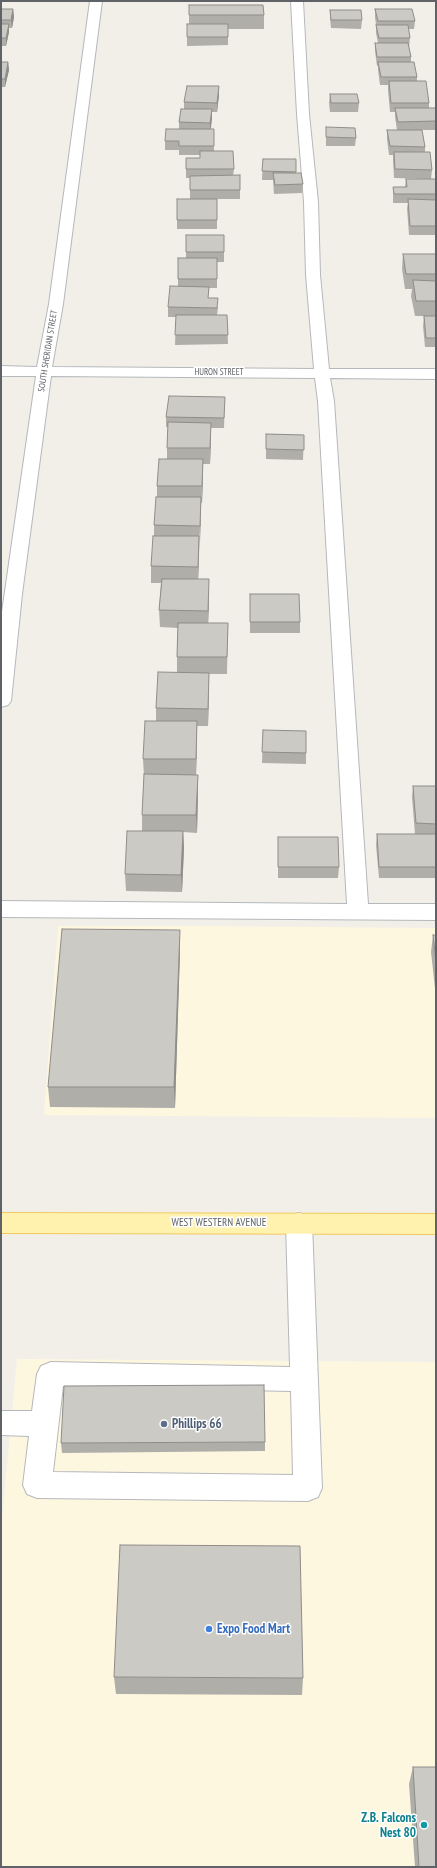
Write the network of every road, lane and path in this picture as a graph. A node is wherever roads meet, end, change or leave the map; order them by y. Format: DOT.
graph roads {
  1 [pos="96,1"];
  2 [pos="297,1"];
  3 [pos="1,371"];
  4 [pos="44,371"];
  5 [pos="322,373"];
  6 [pos="436,374"];
  7 [pos="1,702"];
  8 [pos="1,909"];
  9 [pos="358,912"];
  10 [pos="436,912"];
  11 [pos="299,1222"];
  12 [pos="1,1223"];
  13 [pos="436,1224"];
  14 [pos="304,1379"];
  15 [pos="1,1423"];
  16 [pos="44,1424"];
  1 -- 4 [label="street, SOUTH SHERIDAN STREET"];
  2 -- 5 [label="street"];
  3 -- 4 [label="street, HURON STREET"];
  4 -- 5 [label="street, HURON STREET"];
  4 -- 7 [label="street, SOUTH SHERIDAN STREET"];
  5 -- 6 [label="street, HURON STREET"];
  5 -- 9 [label="street"];
  8 -- 9 [label="street"];
  9 -- 10 [label="street"];
  11 -- 12 [label="main road, WEST WESTERN AVENUE"];
  11 -- 13 [label="main road, WEST WESTERN AVENUE"];
  11 -- 14 [label="street"];
  14 -- 16 [label="street"];
  14 -- 16 [label="street"];
  15 -- 16 [label="street"];
}
